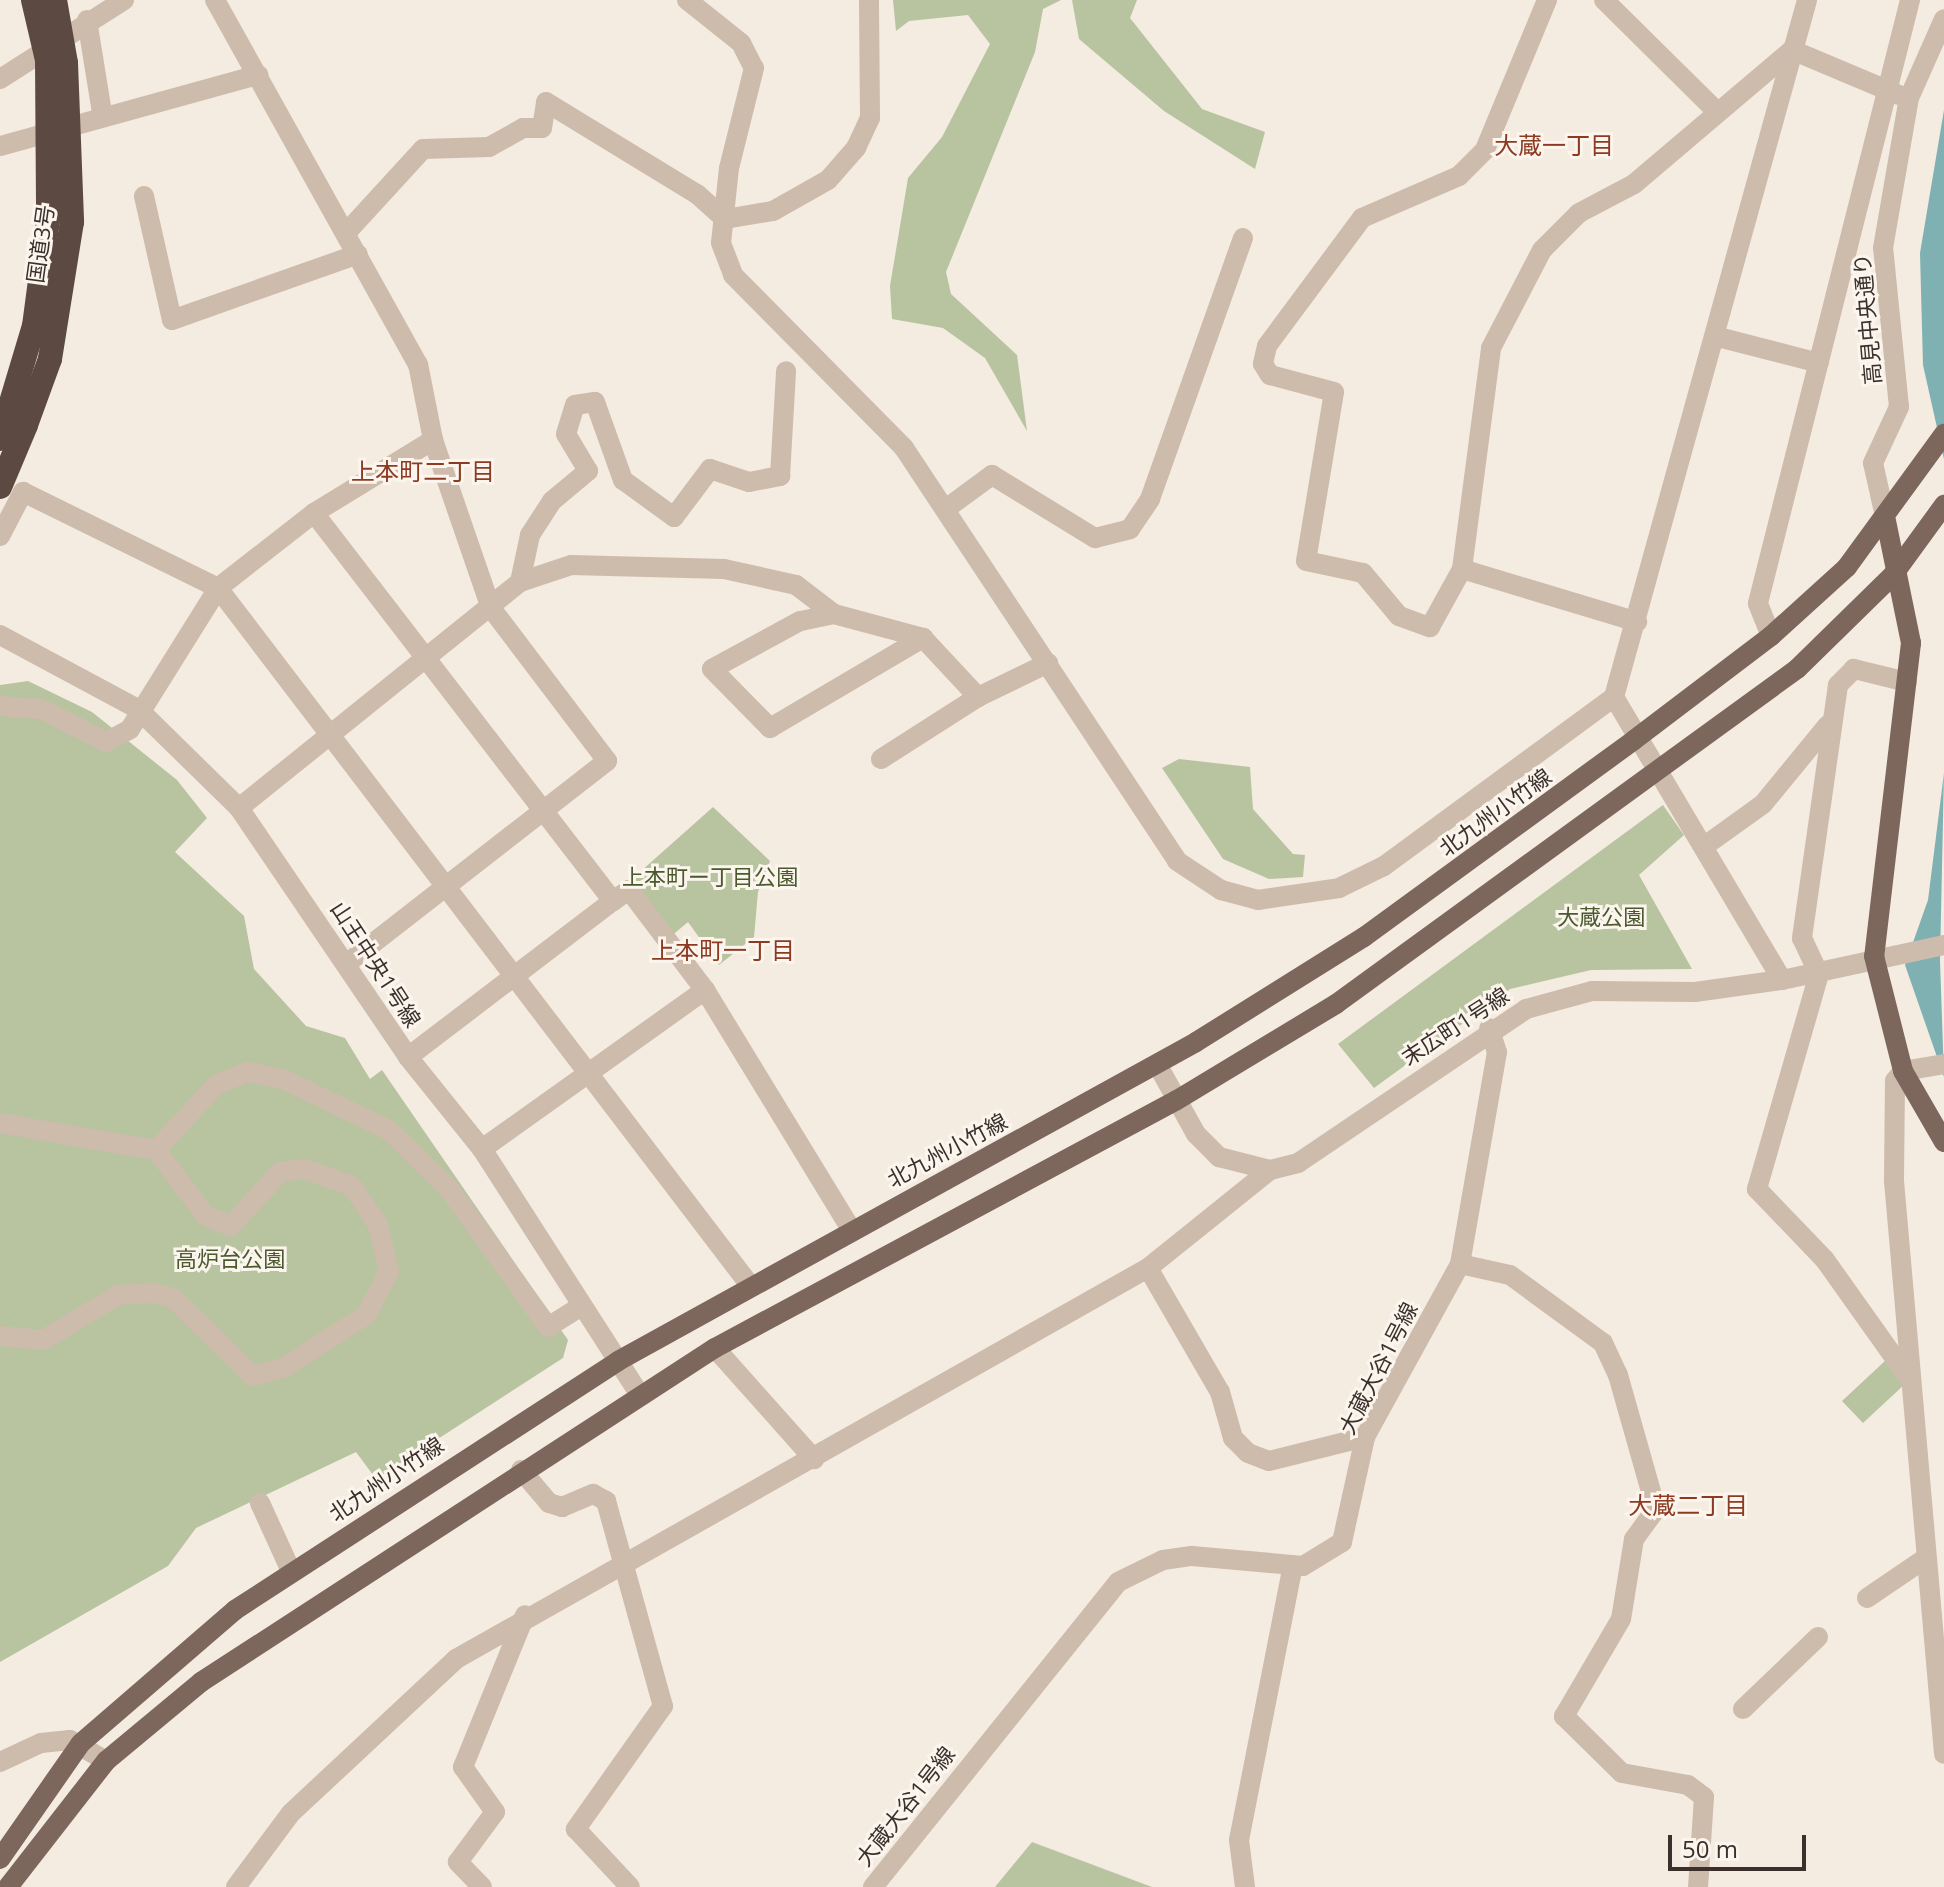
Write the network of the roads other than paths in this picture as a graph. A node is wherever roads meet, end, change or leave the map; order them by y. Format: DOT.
graph roads {
  1 [pos="33,0"];
  2 [pos="55,0"];
  3 [pos="124,0"];
  4 [pos="215,0"];
  5 [pos="687,0"];
  6 [pos="869,0"];
  7 [pos="1547,0"];
  8 [pos="1604,0"];
  9 [pos="1807,0"];
  10 [pos="1910,0"];
  11 [pos="1944,19"];
  12 [pos="87,20"];
  13 [pos="1792,50"];
  14 [pos="258,75"];
  15 [pos="0,79"];
  16 [pos="1886,90"];
  17 [pos="1909,98"];
  18 [pos="1715,110"];
  19 [pos="102,113"];
  20 [pos="0,146"];
  21 [pos="144,196"];
  22 [pos="725,219"];
  23 [pos="60,221"];
  24 [pos="346,233"];
  25 [pos="1243,238"];
  26 [pos="358,254"];
  27 [pos="1718,337"];
  28 [pos="1819,363"];
  29 [pos="786,371"];
  30 [pos="18,420"];
  31 [pos="1944,434"];
  32 [pos="0,439"];
  33 [pos="433,440"];
  34 [pos="0,480"];
  35 [pos="12,489"];
  36 [pos="947,508"];
  37 [pos="1940,511"];
  38 [pos="314,513"];
  39 [pos="1886,521"];
  40 [pos="0,536"];
  41 [pos="1462,569"];
  42 [pos="1893,575"];
  43 [pos="520,582"];
  44 [pos="218,588"];
  45 [pos="491,608"];
  46 [pos="834,614"];
  47 [pos="1637,622"];
  48 [pos="0,635"];
  49 [pos="1771,636"];
  50 [pos="923,638"];
  51 [pos="426,659"];
  52 [pos="1048,663"];
  53 [pos="1907,682"];
  54 [pos="978,697"];
  55 [pos="1614,697"];
  56 [pos="0,706"];
  57 [pos="138,709"];
  58 [pos="1828,725"];
  59 [pos="329,734"];
  60 [pos="1634,740"];
  61 [pos="881,759"];
  62 [pos="1656,772"];
  63 [pos="239,808"];
  64 [pos="544,811"];
  65 [pos="1706,845"];
  66 [pos="445,886"];
  67 [pos="613,901"];
  68 [pos="1944,945"];
  69 [pos="1874,956"];
  70 [pos="349,962"];
  71 [pos="1819,974"];
  72 [pos="517,976"];
  73 [pos="1782,980"];
  74 [pos="705,990"];
  75 [pos="1489,1028"];
  76 [pos="408,1057"];
  77 [pos="1157,1064"];
  78 [pos="589,1068"];
  79 [pos="1924,1068"];
  80 [pos="1177,1100"];
  81 [pos="0,1123"];
  82 [pos="1944,1142"];
  83 [pos="482,1149"];
  84 [pos="156,1150"];
  85 [pos="1270,1170"];
  86 [pos="851,1229"];
  87 [pos="1460,1264"];
  88 [pos="1148,1268"];
  89 [pos="749,1284"];
  90 [pos="581,1306"];
  91 [pos="0,1336"];
  92 [pos="715,1348"];
  93 [pos="618,1361"];
  94 [pos="1908,1377"];
  95 [pos="639,1394"];
  96 [pos="1365,1437"];
  97 [pos="814,1459"];
  98 [pos="521,1470"];
  99 [pos="260,1503"];
  100 [pos="623,1560"];
  101 [pos="1923,1560"];
  102 [pos="1293,1565"];
  103 [pos="291,1571"];
  104 [pos="1867,1598"];
  105 [pos="1937,1612"];
  106 [pos="525,1615"];
  107 [pos="1818,1637"];
  108 [pos="1743,1709"];
  109 [pos="81,1743"];
  110 [pos="1944,1754"];
  111 [pos="106,1761"];
  112 [pos="0,1762"];
  113 [pos="2,1848"];
  114 [pos="8,1887"];
  115 [pos="236,1887"];
  116 [pos="482,1887"];
  117 [pos="630,1887"];
  118 [pos="873,1887"];
  119 [pos="1245,1887"];
  120 [pos="1698,1887"];
  1 -- 23 [label="highway, 国道3号, bridge"];
  2 -- 23 [label="highway, 国道3号, bridge"];
  3 -- 12 [label="street"];
  4 -- 14 [label="street"];
  5 -- 22 [label="street"];
  6 -- 22 [label="street"];
  7 -- 41 [label="street"];
  8 -- 18 [label="street"];
  9 -- 13 [label="street"];
  10 -- 16 [label="street"];
  11 -- 17 [label="street, 高見中央通り"];
  12 -- 15 [label="street"];
  12 -- 19 [label="street"];
  13 -- 16 [label="street"];
  13 -- 18 [label="street"];
  13 -- 27 [label="street"];
  14 -- 19 [label="street"];
  14 -- 24 [label="street"];
  16 -- 17 [label="street"];
  16 -- 28 [label="street"];
  17 -- 39 [label="street, 高見中央通り"];
  18 -- 41 [label="street"];
  19 -- 20 [label="street"];
  21 -- 26 [label="street"];
  22 -- 24 [label="street"];
  22 -- 36 [label="street"];
  23 -- 30 [label="highway, 国道3号"];
  24 -- 26 [label="street"];
  25 -- 36 [label="street"];
  26 -- 33 [label="street"];
  27 -- 28 [label="street"];
  27 -- 47 [label="street"];
  28 -- 49 [label="street"];
  29 -- 43 [label="street"];
  30 -- 32 [label="highway, 国道3号"];
  30 -- 35 [label="highway, 国道3号, bridge"];
  31 -- 39 [label="main road, 北九州小竹線"];
  33 -- 38 [label="street"];
  33 -- 45 [label="street"];
  34 -- 35 [label="street"];
  35 -- 40 [label="street"];
  35 -- 44 [label="street"];
  36 -- 52 [label="street"];
  37 -- 42 [label="main road"];
  38 -- 44 [label="street"];
  38 -- 51 [label="street"];
  39 -- 42 [label="main road"];
  39 -- 49 [label="main road, 北九州小竹線"];
  41 -- 47 [label="street"];
  42 -- 53 [label="main road"];
  42 -- 62 [label="main road"];
  43 -- 45 [label="street"];
  43 -- 46 [label="street"];
  44 -- 57 [label="street"];
  44 -- 59 [label="street"];
  45 -- 51 [label="street"];
  45 -- 64 [label="street"];
  46 -- 50 [label="street"];
  46 -- 50 [label="street"];
  47 -- 55 [label="street"];
  48 -- 57 [label="street, 山王中央1号線"];
  49 -- 60 [label="main road, 北九州小竹線"];
  50 -- 54 [label="street"];
  51 -- 59 [label="street"];
  51 -- 64 [label="street"];
  52 -- 54 [label="street"];
  52 -- 55 [label="street"];
  53 -- 58 [label="street"];
  53 -- 69 [label="main road"];
  54 -- 61 [label="street"];
  55 -- 60 [label="street"];
  56 -- 57 [label="street"];
  57 -- 63 [label="street, 山王中央1号線"];
  58 -- 65 [label="street"];
  58 -- 71 [label="street"];
  59 -- 63 [label="street"];
  59 -- 66 [label="street"];
  60 -- 62 [label="street"];
  60 -- 77 [label="main road, 北九州小竹線"];
  62 -- 65 [label="street"];
  62 -- 80 [label="main road"];
  63 -- 70 [label="street, 山王中央1号線"];
  64 -- 66 [label="street"];
  64 -- 67 [label="street"];
  65 -- 73 [label="street"];
  66 -- 70 [label="street"];
  66 -- 72 [label="street"];
  67 -- 72 [label="street"];
  67 -- 74 [label="street"];
  68 -- 69 [label="street, 末広町1号線"];
  69 -- 71 [label="street, 末広町1号線"];
  69 -- 79 [label="main road"];
  70 -- 76 [label="street, 山王中央1号線"];
  71 -- 73 [label="street, 末広町1号線"];
  71 -- 94 [label="street"];
  72 -- 76 [label="street"];
  72 -- 78 [label="street"];
  73 -- 75 [label="street, 末広町1号線"];
  74 -- 78 [label="street"];
  74 -- 86 [label="street"];
  75 -- 85 [label="street, 末広町1号線"];
  75 -- 87 [label="street, 大蔵大谷1号線"];
  76 -- 83 [label="street, 山王中央1号線"];
  77 -- 80 [label="street"];
  77 -- 86 [label="main road, 北九州小竹線"];
  78 -- 83 [label="street"];
  78 -- 89 [label="street"];
  79 -- 82 [label="main road"];
  79 -- 94 [label="street"];
  80 -- 85 [label="street"];
  80 -- 92 [label="main road"];
  81 -- 84 [label="street"];
  83 -- 90 [label="street, 山王中央1号線"];
  84 -- 90 [label="street"];
  84 -- 91 [label="street"];
  85 -- 88 [label="street, 末広町1号線"];
  86 -- 89 [label="main road, 北九州小竹線"];
  87 -- 96 [label="street, 大蔵大谷1号線"];
  87 -- 120 [label="street"];
  88 -- 96 [label="street"];
  88 -- 97 [label="street, 末広町1号線"];
  89 -- 93 [label="main road, 北九州小竹線"];
  90 -- 93 [label="street, 山王中央1号線"];
  92 -- 95 [label="main road"];
  92 -- 97 [label="street"];
  93 -- 95 [label="street, 山王中央1号線"];
  93 -- 103 [label="main road, 北九州小竹線"];
  94 -- 101 [label="street"];
  95 -- 98 [label="main road"];
  96 -- 102 [label="street, 大蔵大谷1号線"];
  97 -- 100 [label="street, 末広町1号線"];
  98 -- 100 [label="street"];
  98 -- 111 [label="main road"];
  99 -- 103 [label="street"];
  100 -- 106 [label="street, 末広町1号線"];
  100 -- 117 [label="street"];
  101 -- 104 [label="street"];
  101 -- 105 [label="street"];
  102 -- 118 [label="street, 大蔵大谷1号線"];
  102 -- 119 [label="street"];
  103 -- 109 [label="main road, 北九州小竹線"];
  105 -- 110 [label="street"];
  106 -- 115 [label="street, 末広町1号線"];
  106 -- 116 [label="street"];
  107 -- 108 [label="street"];
  109 -- 111 [label="street"];
  109 -- 112 [label="street"];
  109 -- 113 [label="main road, 北九州小竹線"];
  111 -- 114 [label="main road"];
}
